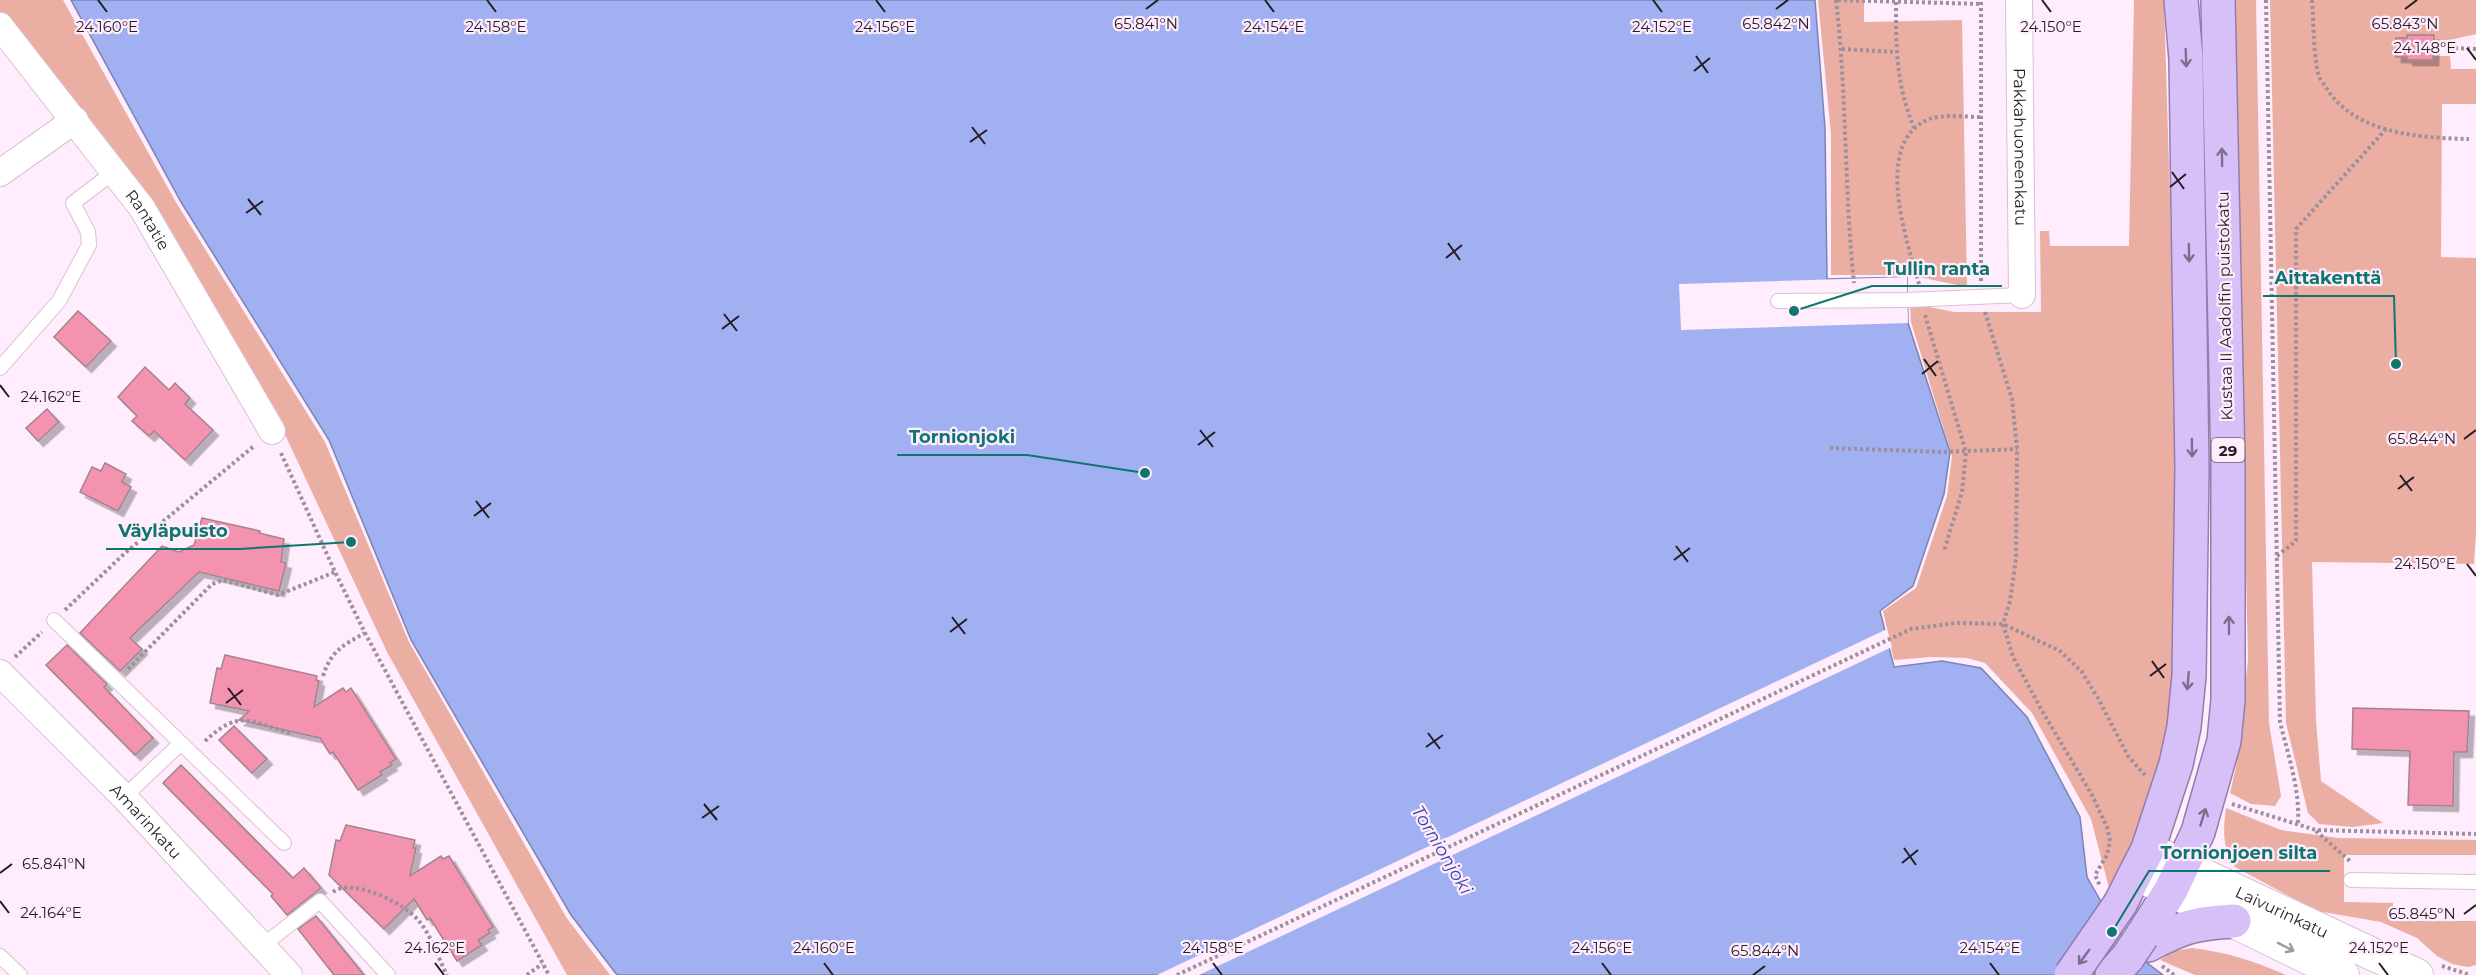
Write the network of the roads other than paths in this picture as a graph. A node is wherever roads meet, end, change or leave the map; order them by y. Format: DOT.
graph roads {
  1 [pos="2019,0"];
  2 [pos="2181,0"];
  3 [pos="2218,0"];
  4 [pos="0,26"];
  5 [pos="75,120"];
  6 [pos="114,172"];
  7 [pos="0,173"];
  8 [pos="2022,295"];
  9 [pos="1778,301"];
  10 [pos="0,368"];
  11 [pos="272,431"];
  12 [pos="54,620"];
  13 [pos="4,669"];
  14 [pos="186,749"];
  15 [pos="124,797"];
  16 [pos="284,843"];
  17 [pos="2142,861"];
  18 [pos="2177,877"];
  19 [pos="2351,880"];
  20 [pos="2476,882"];
  21 [pos="2234,921"];
  22 [pos="262,946"];
  23 [pos="2137,955"];
  24 [pos="0,956"];
  25 [pos="20,975"];
  26 [pos="289,975"];
  27 [pos="388,975"];
  28 [pos="2071,975"];
  29 [pos="2343,975"];
  30 [pos="2417,975"];
  1 -- 8 [label="street, Pakkahuoneenkatu"];
  2 -- 17 [label="highway, 29, one-way"];
  18 -- 3 [label="highway, Kustaa II Aadolfin puistokatu / 29, one-way"];
  4 -- 5 [label="street, Rantatie"];
  5 -- 6 [label="street, Rantatie"];
  5 -- 7 [label="street"];
  6 -- 10 [label="lane"];
  6 -- 11 [label="street, Rantatie"];
  8 -- 9 [label="lane"];
  12 -- 14 [label="lane"];
  13 -- 15 [label="street, Amarinkatu"];
  14 -- 15 [label="lane"];
  14 -- 16 [label="lane"];
  15 -- 22 [label="street, Amarinkatu"];
  17 -- 18 [label="street, Laivurinkatu"];
  17 -- 28 [label="highway, 29, one-way, bridge"];
  18 -- 21 [label="street, Laivurinkatu"];
  18 -- 23 [label="highway, 29"];
  18 -- 30 [label="street, Laivurinkatu"];
  19 -- 20 [label="lane"];
  21 -- 23 [label="highway"];
  21 -- 29 [label="street, Laivurinkatu, one-way"];
  22 -- 26 [label="street, Amarinkatu"];
  22 -- 27 [label="lane"];
  24 -- 25 [label="lane"];
}
